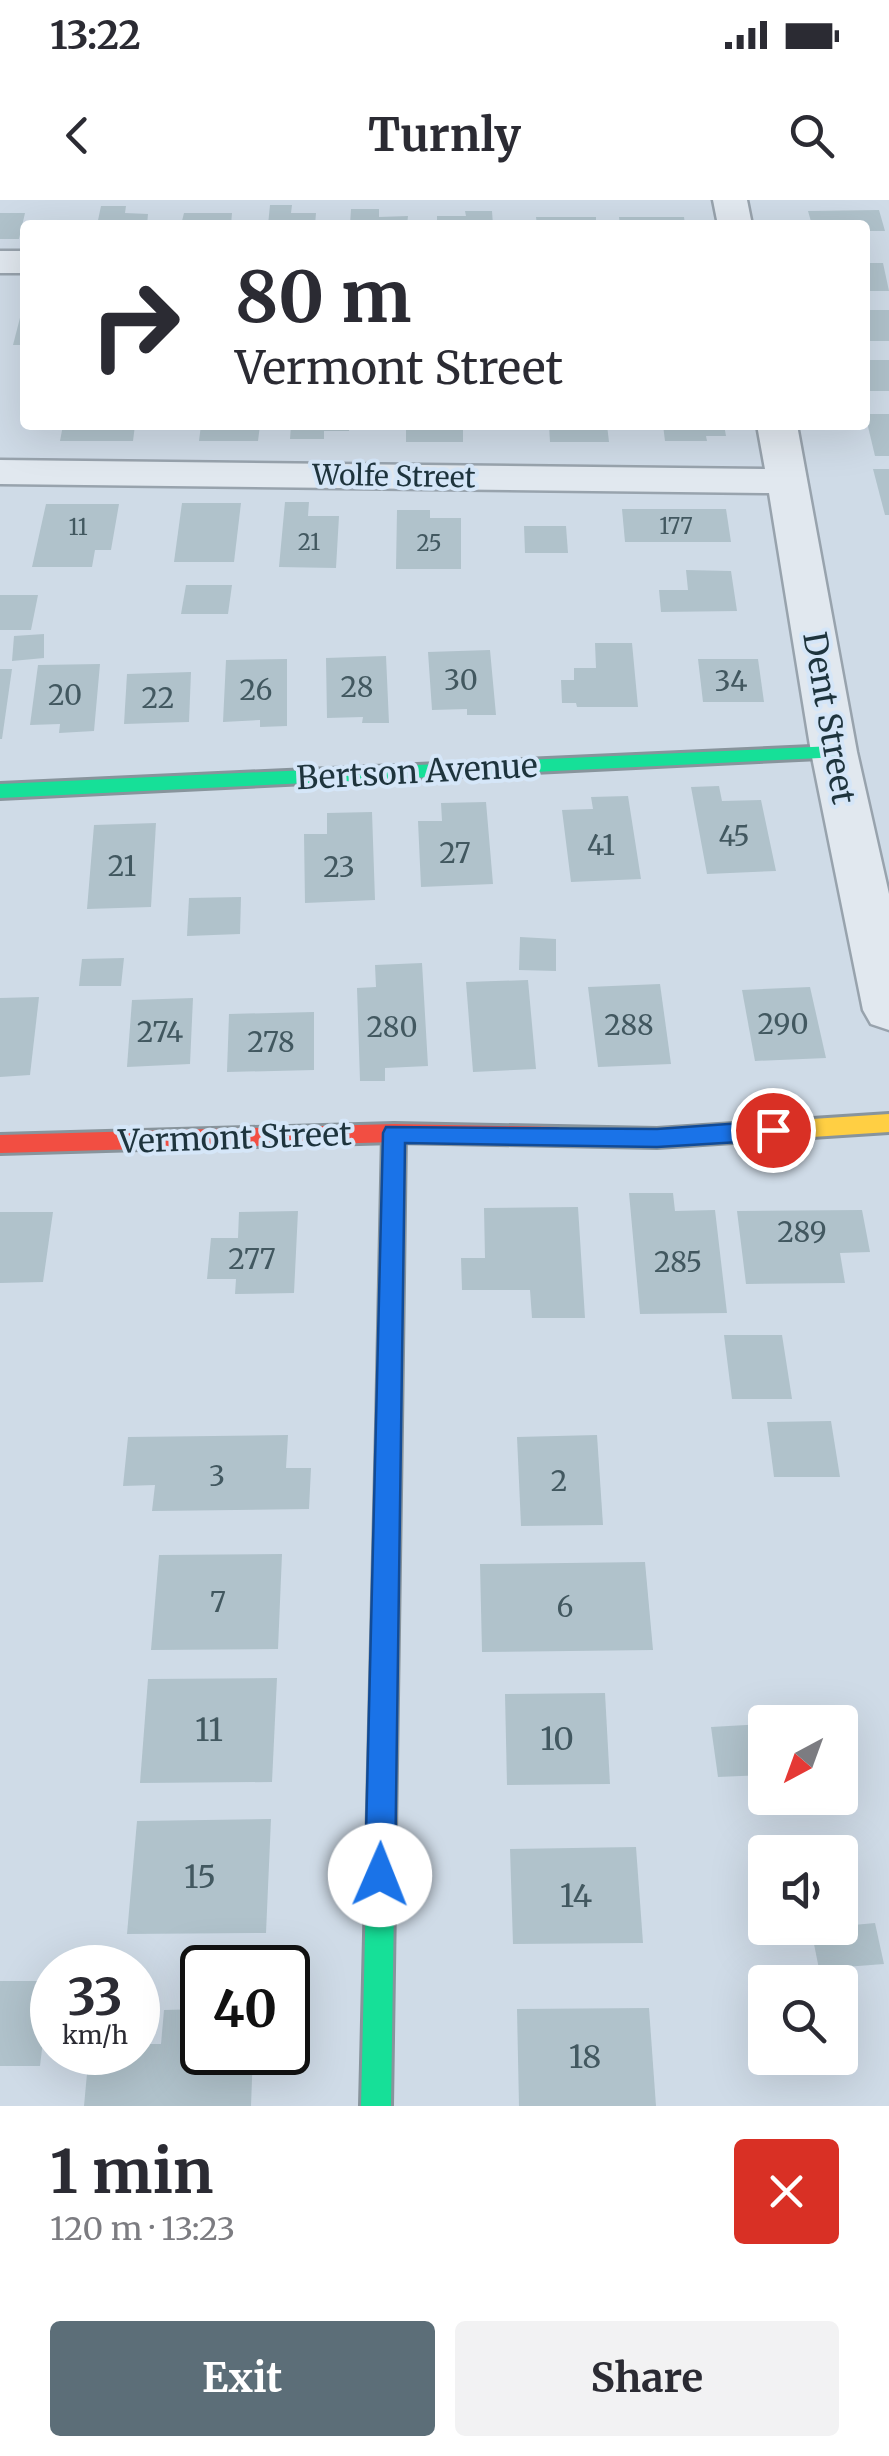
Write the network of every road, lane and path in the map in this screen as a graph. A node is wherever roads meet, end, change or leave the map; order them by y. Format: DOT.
graph roads {
  1 [pos="777,430"];
  2 [pos="0,472"];
  3 [pos="788,481"];
  4 [pos="834,752"];
  5 [pos="0,791"];
  6 [pos="889,1010"];
  7 [pos="889,1123"];
  8 [pos="394,1133"];
  9 [pos="0,1144"];
  10 [pos="376,2106"];
  1 -- 3 [label="street, Dent Street"];
  2 -- 3 [label="street, Wolfe Street"];
  3 -- 4 [label="street, Dent Street"];
  4 -- 5 [label="street, Bertson Avenue"];
  4 -- 6 [label="street, Dent Street"];
  7 -- 8 [label="street, Vermont Street"];
  8 -- 9 [label="street, Vermont Street"];
  8 -- 10 [label="street"];
}
